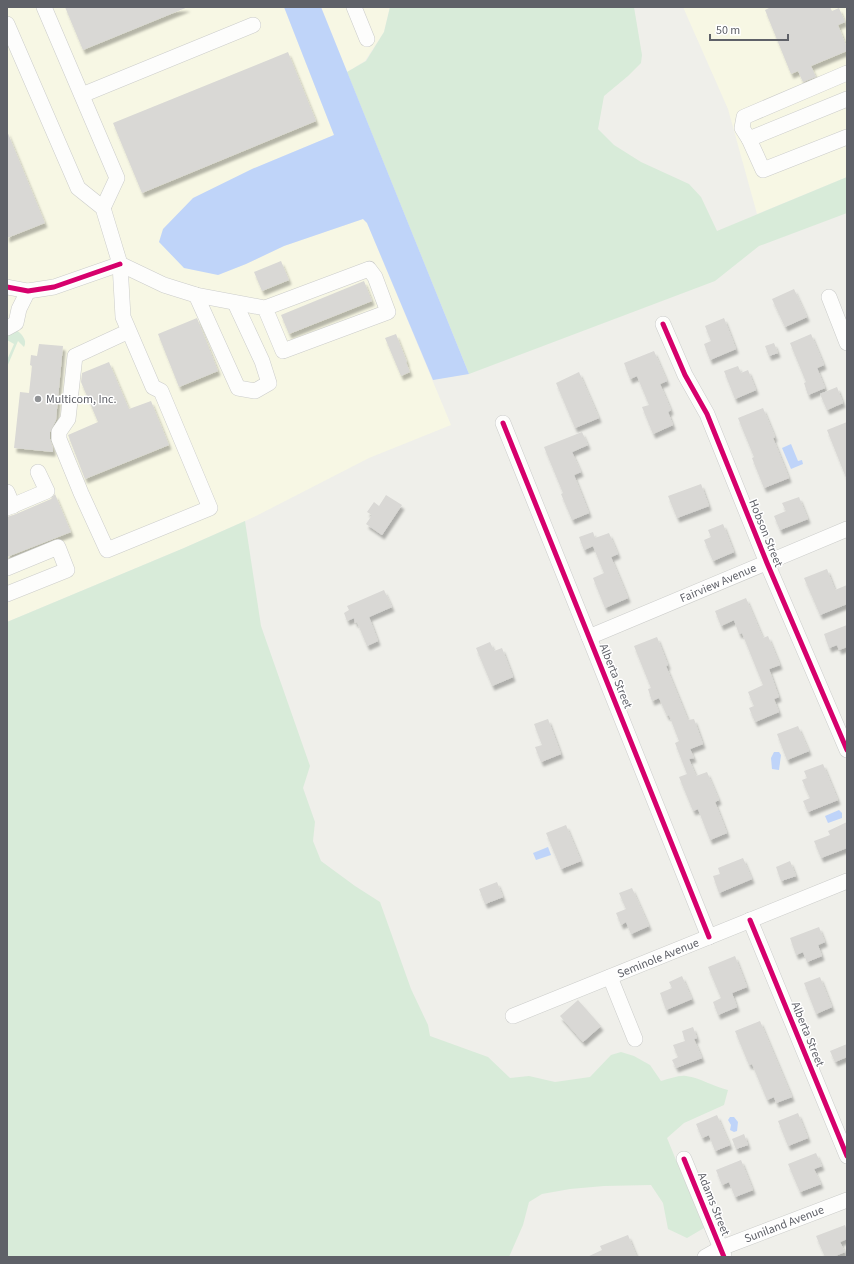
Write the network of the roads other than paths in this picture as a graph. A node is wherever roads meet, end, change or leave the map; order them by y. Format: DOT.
graph roads {
  1 [pos="44,7"];
  2 [pos="354,7"];
  3 [pos="7,24"];
  4 [pos="253,25"];
  5 [pos="367,39"];
  6 [pos="847,73"];
  7 [pos="82,95"];
  8 [pos="847,100"];
  9 [pos="847,137"];
  10 [pos="748,139"];
  11 [pos="103,208"];
  12 [pos="120,264"];
  13 [pos="7,288"];
  14 [pos="28,291"];
  15 [pos="196,295"];
  16 [pos="829,297"];
  17 [pos="235,303"];
  18 [pos="265,308"];
  19 [pos="664,324"];
  20 [pos="7,328"];
  21 [pos="128,331"];
  22 [pos="847,343"];
  23 [pos="503,423"];
  24 [pos="38,472"];
  25 [pos="7,492"];
  26 [pos="10,507"];
  27 [pos="847,529"];
  28 [pos="767,562"];
  29 [pos="7,568"];
  30 [pos="7,594"];
  31 [pos="590,637"];
  32 [pos="847,750"];
  33 [pos="847,881"];
  34 [pos="750,920"];
  35 [pos="709,937"];
  36 [pos="610,977"];
  37 [pos="513,1016"];
  38 [pos="635,1039"];
  39 [pos="847,1156"];
  40 [pos="684,1159"];
  41 [pos="847,1200"];
  42 [pos="722,1253"];
  43 [pos="705,1257"];
  1 -- 7 [label="street"];
  2 -- 5 [label="street"];
  3 -- 11 [label="street"];
  4 -- 7 [label="street"];
  6 -- 10 [label="street"];
  7 -- 11 [label="street"];
  8 -- 10 [label="street"];
  9 -- 10 [label="street"];
  11 -- 12 [label="street"];
  12 -- 14 [label="street"];
  12 -- 15 [label="street"];
  12 -- 21 [label="street"];
  13 -- 14 [label="street"];
  14 -- 20 [label="street"];
  15 -- 17 [label="street"];
  15 -- 17 [label="street"];
  16 -- 22 [label="street"];
  17 -- 18 [label="street"];
  18 -- 18 [label="street"];
  19 -- 28 [label="street, Hobson Street"];
  21 -- 21 [label="street"];
  23 -- 31 [label="street, Alberta Street"];
  24 -- 26 [label="street"];
  25 -- 26 [label="street"];
  27 -- 28 [label="street, Fairview Avenue"];
  28 -- 31 [label="street, Fairview Avenue"];
  28 -- 32 [label="street, Hobson Street"];
  29 -- 30 [label="street"];
  31 -- 35 [label="street, Alberta Street"];
  33 -- 34 [label="street, Seminole Avenue"];
  34 -- 35 [label="street, Seminole Avenue"];
  34 -- 39 [label="street, Alberta Street"];
  35 -- 36 [label="street, Seminole Avenue"];
  36 -- 37 [label="street, Seminole Avenue"];
  36 -- 38 [label="street"];
  40 -- 42 [label="street, Adams Street"];
  41 -- 42 [label="street, Suniland Avenue"];
  42 -- 43 [label="street, Suniland Avenue"];
}
